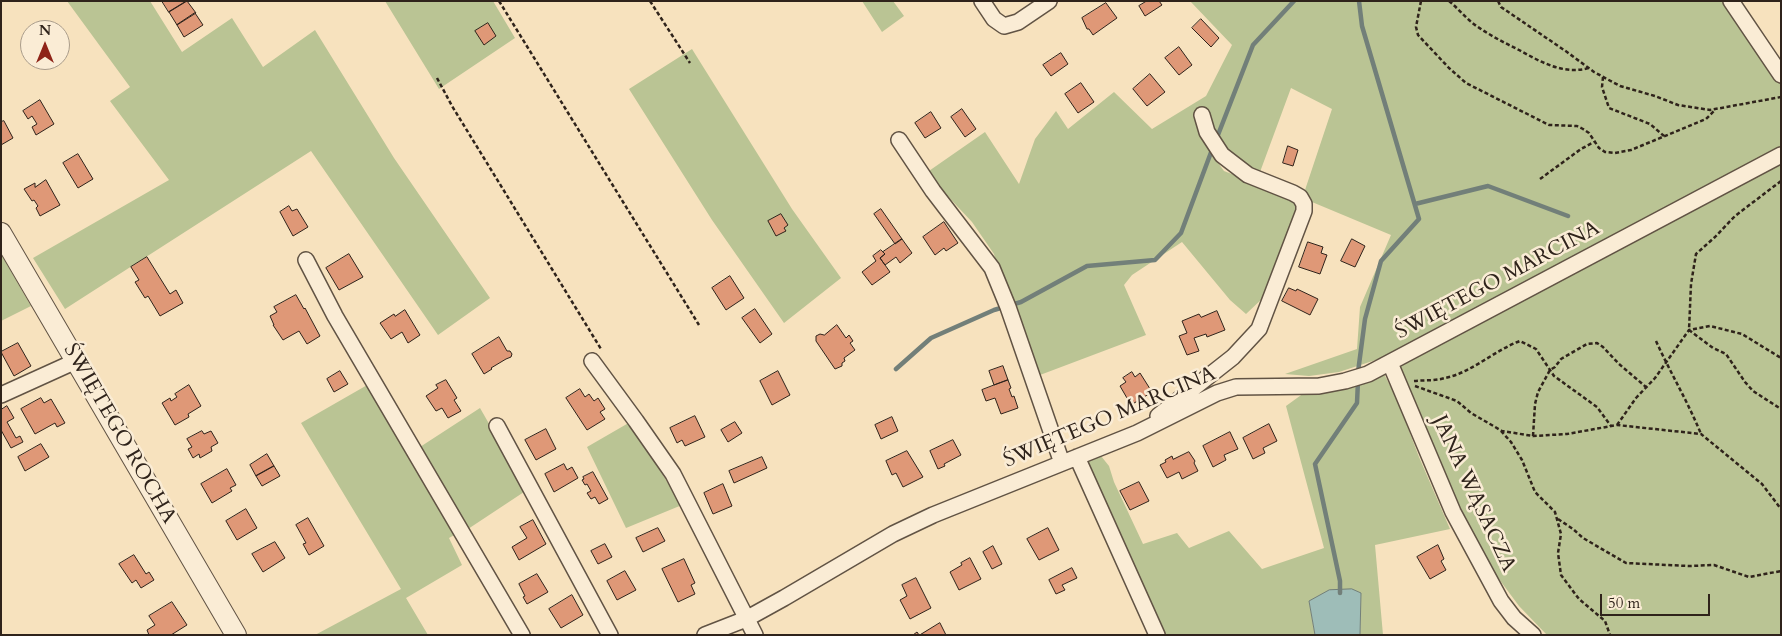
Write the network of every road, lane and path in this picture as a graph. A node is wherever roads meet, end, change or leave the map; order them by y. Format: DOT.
graph roads {
  1 [pos="499,1"];
  2 [pos="650,1"];
  3 [pos="982,1"];
  4 [pos="1049,1"];
  5 [pos="1421,1"];
  6 [pos="1449,1"];
  7 [pos="1498,1"];
  8 [pos="1731,1"];
  9 [pos="690,63"];
  10 [pos="1589,68"];
  11 [pos="1781,75"];
  12 [pos="1603,77"];
  13 [pos="438,78"];
  14 [pos="1781,97"];
  15 [pos="1715,110"];
  16 [pos="1202,115"];
  17 [pos="1664,136"];
  18 [pos="899,140"];
  19 [pos="1594,142"];
  20 [pos="1781,155"];
  21 [pos="1540,179"];
  22 [pos="1781,181"];
  23 [pos="1,232"];
  24 [pos="306,260"];
  25 [pos="699,325"];
  26 [pos="1689,330"];
  27 [pos="1656,341"];
  28 [pos="596,355"];
  29 [pos="1781,358"];
  30 [pos="76,361"];
  31 [pos="1665,363"];
  32 [pos="1550,370"];
  33 [pos="1396,373"];
  34 [pos="1646,387"];
  35 [pos="1,395"];
  36 [pos="1781,409"];
  37 [pos="1617,425"];
  38 [pos="498,426"];
  39 [pos="1611,426"];
  40 [pos="1498,429"];
  41 [pos="1137,432"];
  42 [pos="1701,434"];
  43 [pos="1533,436"];
  44 [pos="1077,457"];
  45 [pos="1062,463"];
  46 [pos="1781,509"];
  47 [pos="1557,519"];
  48 [pos="1781,571"];
  49 [pos="746,619"];
  50 [pos="236,635"];
  51 [pos="522,635"];
  52 [pos="610,635"];
  53 [pos="705,635"];
  54 [pos="754,635"];
  55 [pos="1157,635"];
  56 [pos="1533,635"];
  57 [pos="1610,635"];
  1 -- 25 [label="path"];
  2 -- 9 [label="path"];
  3 -- 4 [label="street"];
  5 -- 19 [label="path"];
  6 -- 10 [label="path"];
  7 -- 10 [label="path"];
  8 -- 11 [label="street"];
  10 -- 12 [label="path"];
  12 -- 15 [label="path"];
  12 -- 17 [label="path"];
  13 -- 28 [label="path"];
  14 -- 15 [label="path"];
  15 -- 17 [label="path"];
  16 -- 41 [label="street"];
  17 -- 19 [label="path"];
  18 -- 45 [label="street"];
  19 -- 21 [label="path"];
  20 -- 33 [label="street, ŚWIĘTEGO MARCINA"];
  22 -- 26 [label="path"];
  23 -- 30 [label="street, ŚWIĘTEGO ROCHA"];
  24 -- 51 [label="street"];
  26 -- 29 [label="path"];
  26 -- 31 [label="path"];
  26 -- 36 [label="path"];
  27 -- 31 [label="path"];
  28 -- 49 [label="street"];
  30 -- 35 [label="street"];
  30 -- 50 [label="street, ŚWIĘTEGO ROCHA"];
  31 -- 34 [label="path"];
  31 -- 42 [label="path"];
  32 -- 33 [label="path"];
  32 -- 34 [label="path"];
  32 -- 39 [label="path"];
  32 -- 43 [label="path"];
  33 -- 40 [label="path"];
  33 -- 41 [label="street, ŚWIĘTEGO MARCINA"];
  33 -- 56 [label="street, JANA WĄSACZA"];
  34 -- 37 [label="path"];
  37 -- 39 [label="path"];
  37 -- 42 [label="path"];
  38 -- 52 [label="street"];
  39 -- 43 [label="path"];
  40 -- 43 [label="path"];
  40 -- 47 [label="path"];
  41 -- 44 [label="street, ŚWIĘTEGO MARCINA"];
  42 -- 46 [label="path"];
  44 -- 45 [label="street, ŚWIĘTEGO MARCINA"];
  44 -- 55 [label="street"];
  45 -- 49 [label="street, ŚWIĘTEGO MARCINA"];
  47 -- 48 [label="path"];
  47 -- 57 [label="path"];
  49 -- 53 [label="street, ŚWIĘTEGO MARCINA"];
  49 -- 54 [label="street"];
}
